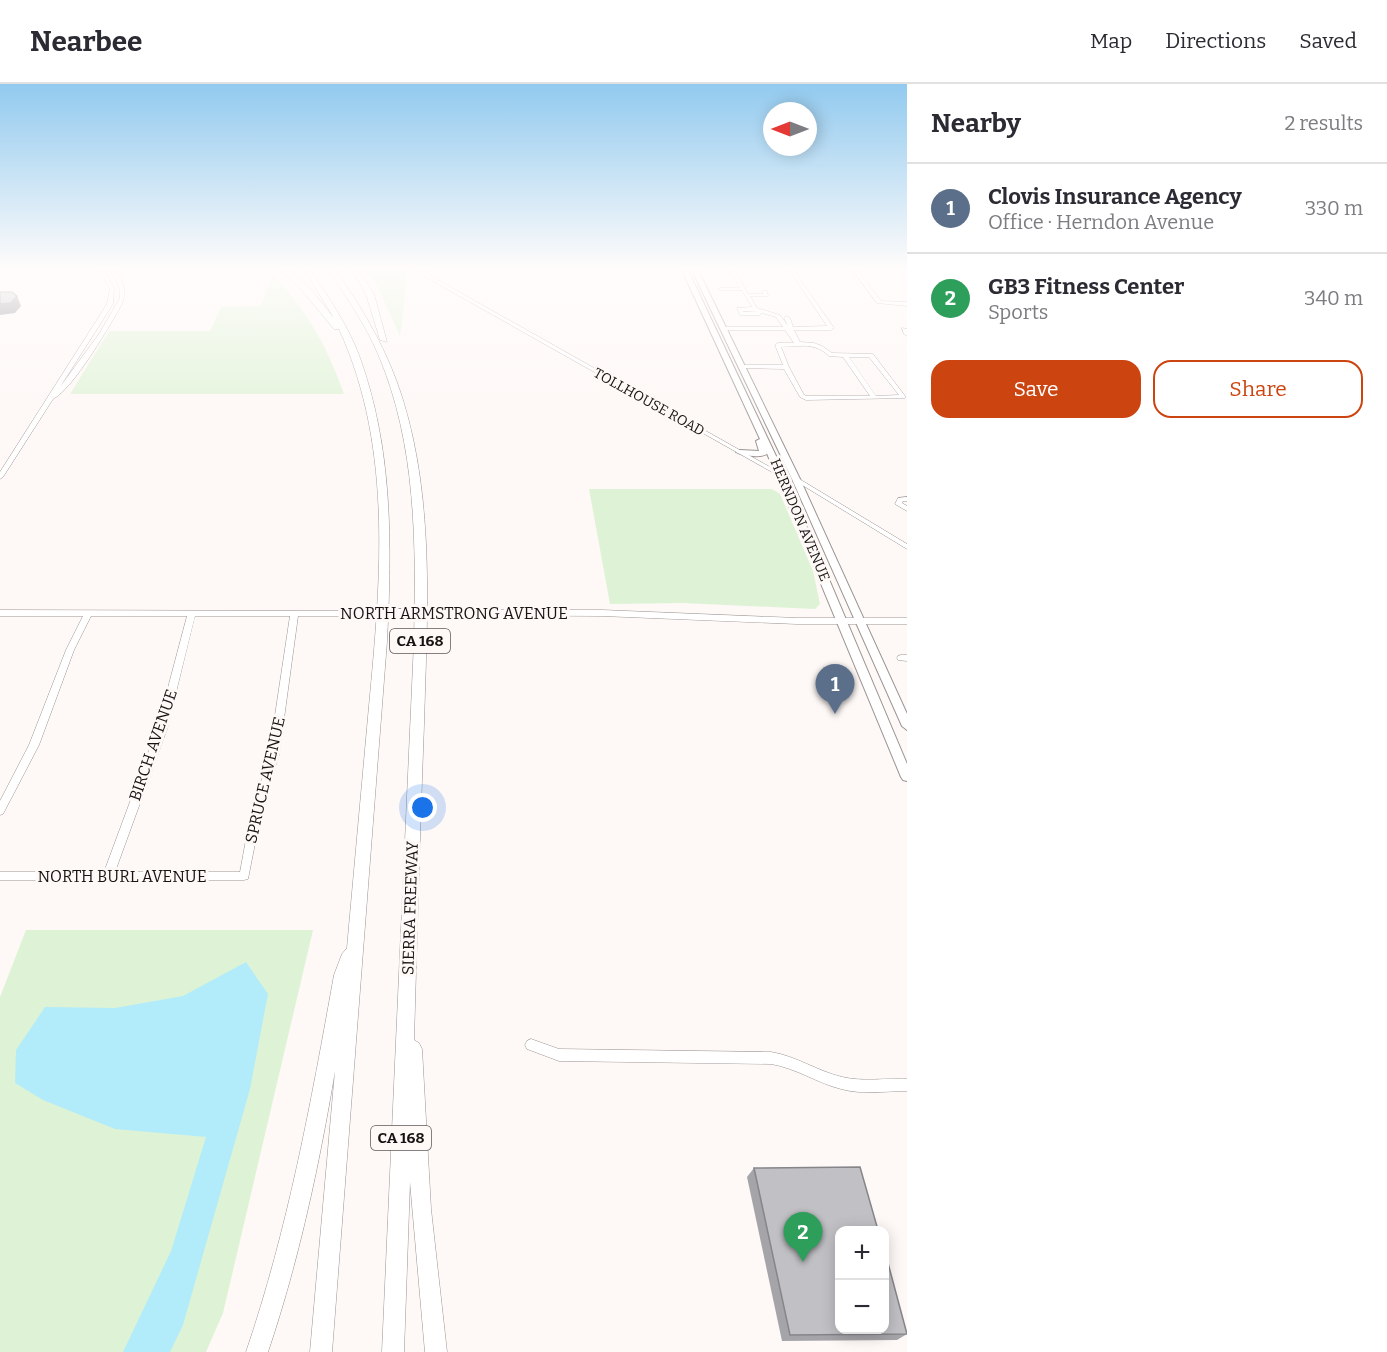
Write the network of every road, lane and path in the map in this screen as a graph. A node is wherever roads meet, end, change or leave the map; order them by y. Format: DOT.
graph roads {
  1 [pos="95,327"];
  2 [pos="104,327"];
  3 [pos="336,327"];
  4 [pos="344,327"];
  5 [pos="370,327"];
  6 [pos="379,327"];
  7 [pos="518,327"];
  8 [pos="713,327"];
  9 [pos="719,327"];
  10 [pos="830,327"];
  11 [pos="788,328"];
  12 [pos="723,329"];
  13 [pos="714,330"];
  14 [pos="798,345"];
  15 [pos="845,355"];
  16 [pos="387,362"];
  17 [pos="743,367"];
  18 [pos="786,367"];
  19 [pos="367,386"];
  20 [pos="53,397"];
  21 [pos="875,398"];
  22 [pos="762,433"];
  23 [pos="740,452"];
  24 [pos="789,463"];
  25 [pos="781,476"];
  26 [pos="0,477"];
  27 [pos="796,479"];
  28 [pos="907,499"];
  29 [pos="907,509"];
  30 [pos="907,547"];
  31 [pos="831,554"];
  32 [pos="0,613"];
  33 [pos="88,613"];
  34 [pos="192,613"];
  35 [pos="294,613"];
  36 [pos="907,621"];
  37 [pos="842,622"];
  38 [pos="860,622"];
  39 [pos="907,726"];
  40 [pos="907,777"];
  41 [pos="0,811"];
  42 [pos="0,876"];
  43 [pos="108,876"];
  44 [pos="244,876"];
  45 [pos="409,924"];
  46 [pos="357,935"];
  47 [pos="531,1045"];
  48 [pos="907,1085"];
  49 [pos="256,1352"];
  50 [pos="321,1352"];
  51 [pos="393,1352"];
  52 [pos="436,1352"];
  1 -- 20 [label="street"];
  2 -- 20 [label="street"];
  3 -- 19 [label="highway"];
  4 -- 19 [label="highway, CA 168"];
  5 -- 16 [label="highway, SIERRA FREEWAY / CA 168"];
  6 -- 16 [label="highway"];
  7 -- 23 [label="street, TOLLHOUSE ROAD"];
  8 -- 13 [label="main road, HERNDON AVENUE"];
  9 -- 12 [label="main road"];
  10 -- 11 [label="street"];
  11 -- 12 [label="street"];
  11 -- 14 [label="street"];
  12 -- 17 [label="main road, HERNDON AVENUE"];
  13 -- 17 [label="main road"];
  13 -- 22 [label="main road, HERNDON AVENUE"];
  14 -- 15 [label="street"];
  14 -- 18 [label="street"];
  15 -- 21 [label="street"];
  15 -- 21 [label="street"];
  16 -- 45 [label="highway, SIERRA FREEWAY / CA 168"];
  17 -- 18 [label="street"];
  17 -- 24 [label="main road, HERNDON AVENUE"];
  18 -- 21 [label="street"];
  19 -- 46 [label="highway, CA 168"];
  20 -- 26 [label="street"];
  22 -- 23 [label="main road"];
  22 -- 24 [label="main road"];
  22 -- 25 [label="main road, HERNDON AVENUE"];
  23 -- 25 [label="street, TOLLHOUSE ROAD"];
  24 -- 27 [label="main road, HERNDON AVENUE"];
  25 -- 31 [label="main road"];
  25 -- 37 [label="main road, HERNDON AVENUE"];
  27 -- 30 [label="street"];
  27 -- 31 [label="main road, HERNDON AVENUE"];
  28 -- 29 [label="street"];
  31 -- 38 [label="main road, HERNDON AVENUE"];
  32 -- 33 [label="street, NORTH ARMSTRONG AVENUE"];
  33 -- 34 [label="street, NORTH ARMSTRONG AVENUE"];
  33 -- 41 [label="street"];
  34 -- 35 [label="street, NORTH ARMSTRONG AVENUE"];
  34 -- 43 [label="street, BIRCH AVENUE"];
  35 -- 37 [label="street, NORTH ARMSTRONG AVENUE, bridge"];
  35 -- 44 [label="street, SPRUCE AVENUE"];
  36 -- 38 [label="street, NORTH ARMSTRONG AVENUE"];
  37 -- 38 [label="street, NORTH ARMSTRONG AVENUE"];
  37 -- 40 [label="main road, HERNDON AVENUE"];
  38 -- 39 [label="main road, HERNDON AVENUE"];
  42 -- 43 [label="street, NORTH BURL AVENUE"];
  43 -- 44 [label="street, NORTH BURL AVENUE"];
  45 -- 51 [label="highway, SIERRA FREEWAY / CA 168"];
  45 -- 52 [label="highway"];
  46 -- 49 [label="highway"];
  46 -- 50 [label="highway, CA 168"];
  47 -- 48 [label="street"];
}
